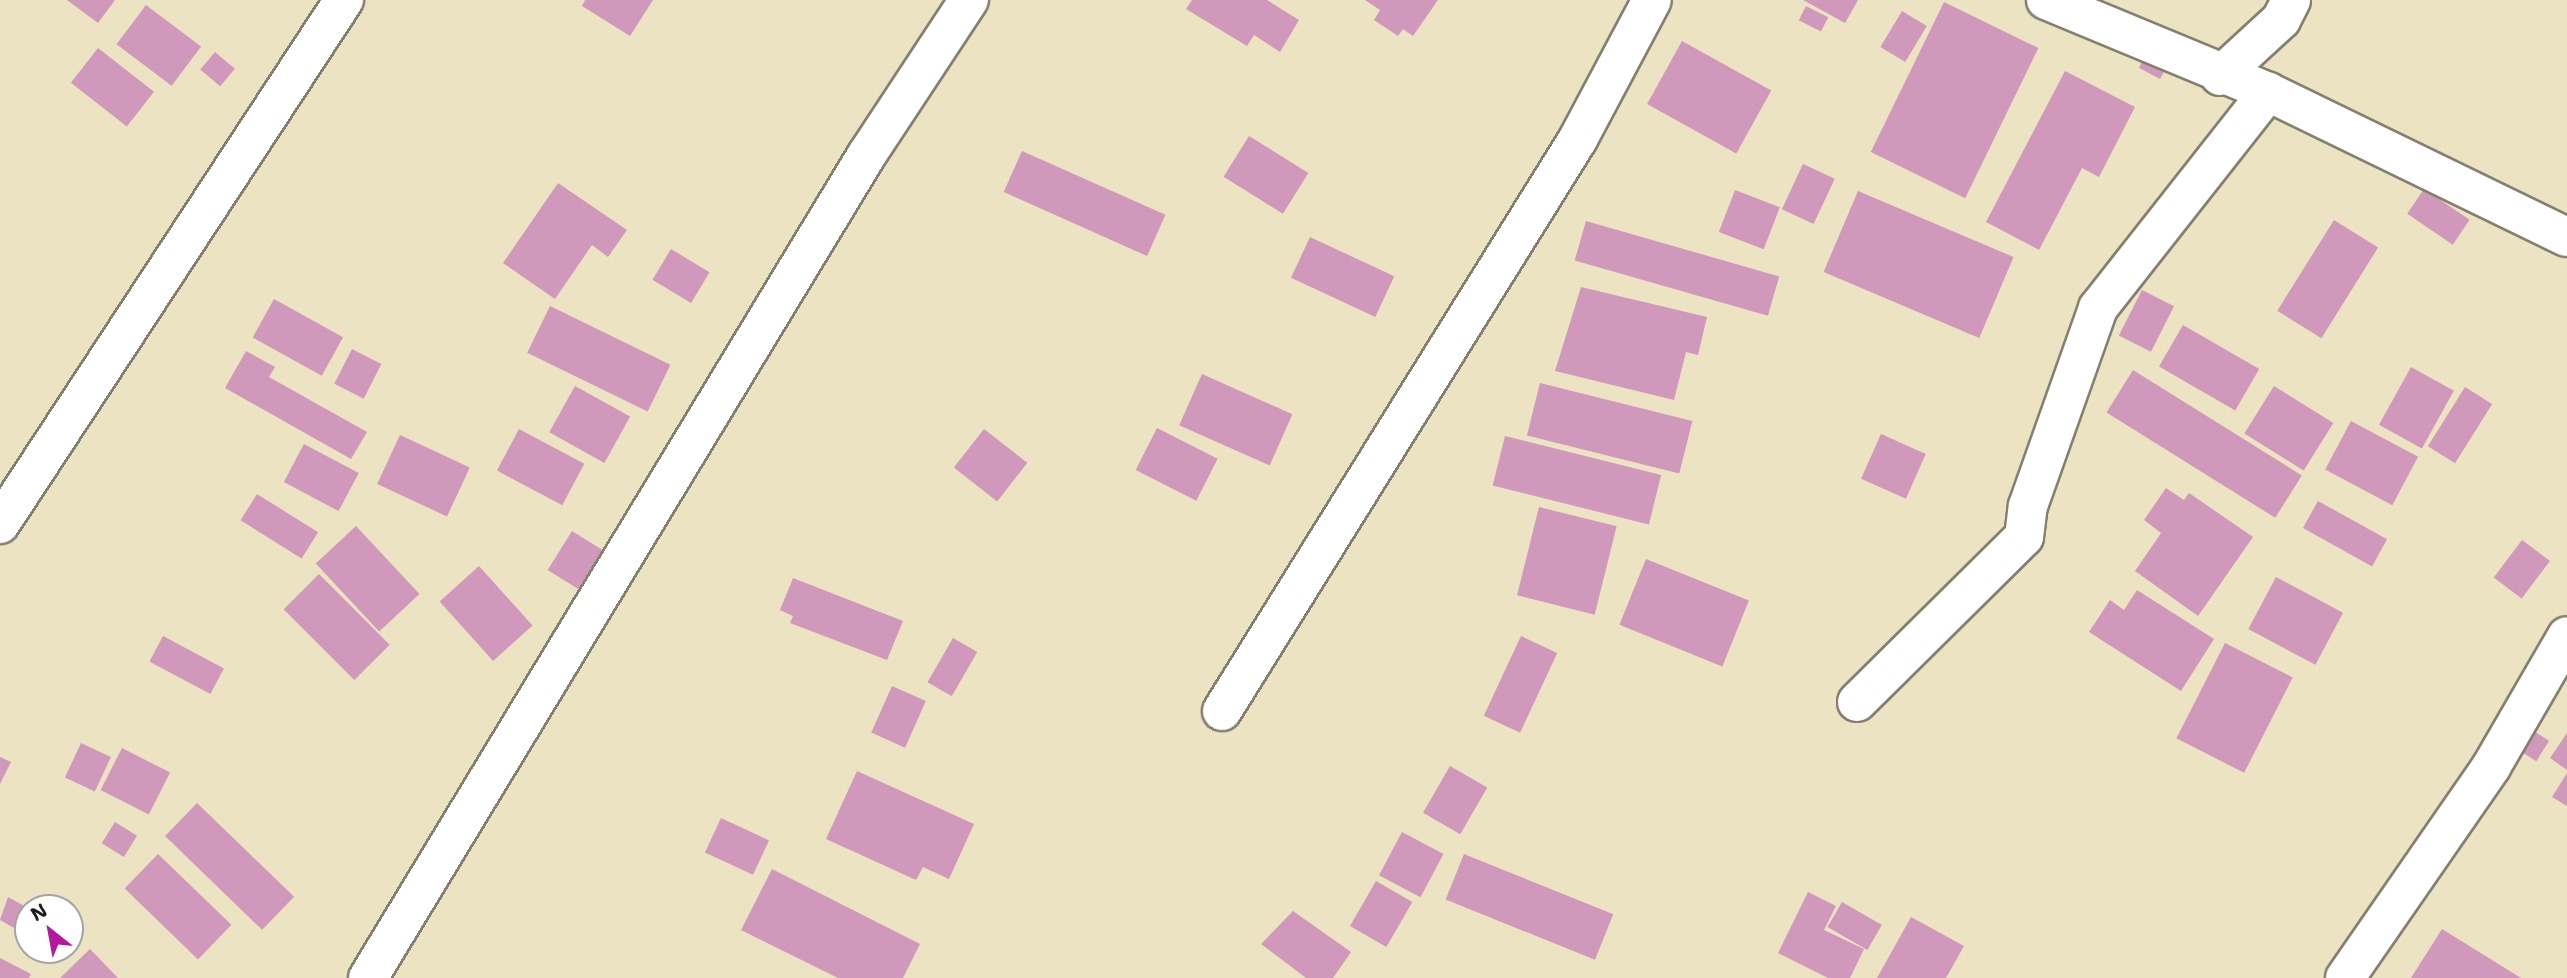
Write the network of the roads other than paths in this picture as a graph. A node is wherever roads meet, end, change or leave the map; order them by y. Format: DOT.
graph roads {
  1 [pos="344,0"];
  2 [pos="969,0"];
  3 [pos="1653,0"];
  4 [pos="2046,0"];
  5 [pos="2291,0"];
  6 [pos="2220,75"];
  7 [pos="2268,92"];
  8 [pos="2567,237"];
  9 [pos="0,524"];
  10 [pos="2567,636"];
  11 [pos="1857,702"];
  12 [pos="1222,711"];
  13 [pos="368,978"];
  14 [pos="2346,978"];
  1 -- 9 [label="street"];
  2 -- 13 [label="street"];
  3 -- 12 [label="street"];
  4 -- 6 [label="street"];
  5 -- 6 [label="street"];
  6 -- 7 [label="street"];
  7 -- 8 [label="street"];
  7 -- 11 [label="street"];
  10 -- 14 [label="street"];
}
